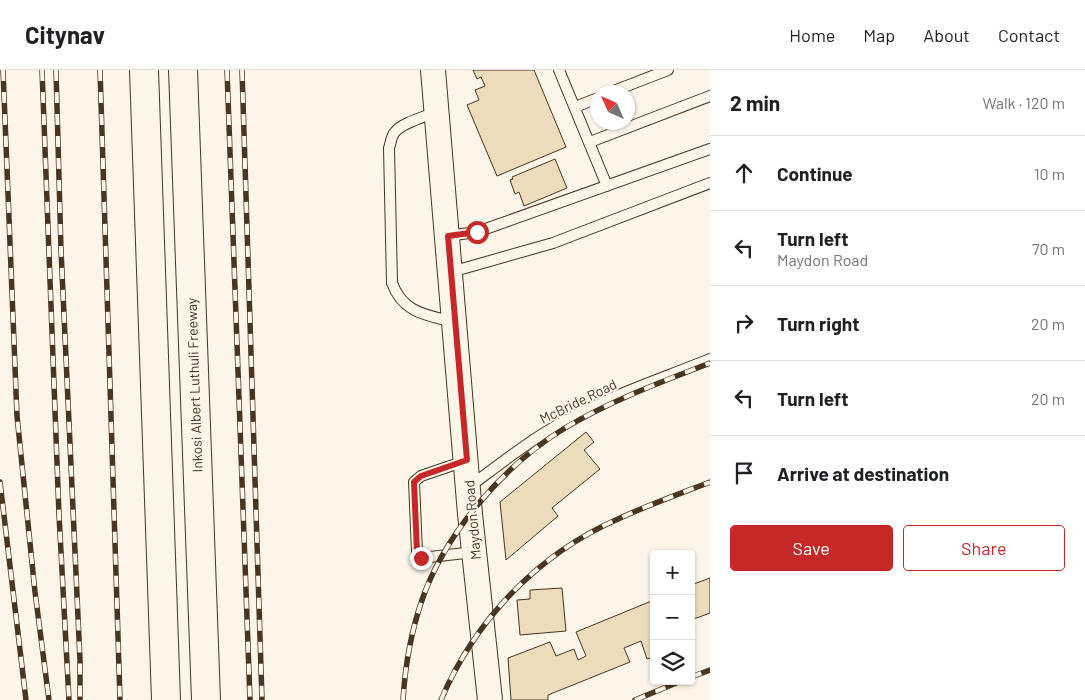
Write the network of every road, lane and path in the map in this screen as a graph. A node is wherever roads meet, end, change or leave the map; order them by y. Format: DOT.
graph roads {
  1 [pos="144,70"];
  2 [pos="183,70"];
  3 [pos="433,70"];
  4 [pos="559,70"];
  5 [pos="668,70"];
  6 [pos="629,85"];
  7 [pos="710,96"];
  8 [pos="590,101"];
  9 [pos="575,107"];
  10 [pos="437,112"];
  11 [pos="590,142"];
  12 [pos="710,150"];
  13 [pos="710,183"];
  14 [pos="607,186"];
  15 [pos="448,236"];
  16 [pos="451,272"];
  17 [pos="455,322"];
  18 [pos="710,359"];
  19 [pos="467,460"];
  20 [pos="469,487"];
  21 [pos="475,552"];
  22 [pos="166,700"];
  23 [pos="206,700"];
  24 [pos="490,700"];
  1 -- 22 [label="highway"];
  2 -- 23 [label="highway, Inkosi Albert Luthuli Freeway"];
  3 -- 10 [label="street, Maydon Road"];
  4 -- 9 [label="lane"];
  5 -- 6 [label="lane"];
  7 -- 11 [label="lane"];
  8 -- 9 [label="lane"];
  9 -- 11 [label="lane"];
  10 -- 15 [label="street, Maydon Road"];
  10 -- 17 [label="lane"];
  11 -- 14 [label="lane"];
  12 -- 14 [label="lane"];
  13 -- 16 [label="lane"];
  14 -- 15 [label="lane"];
  15 -- 16 [label="street, Maydon Road"];
  16 -- 17 [label="street, Maydon Road"];
  17 -- 19 [label="street, Maydon Road"];
  18 -- 20 [label="lane, McBride Road"];
  19 -- 20 [label="street, Maydon Road"];
  19 -- 21 [label="lane"];
  20 -- 21 [label="street, Maydon Road"];
  21 -- 24 [label="street, Maydon Road"];
}
